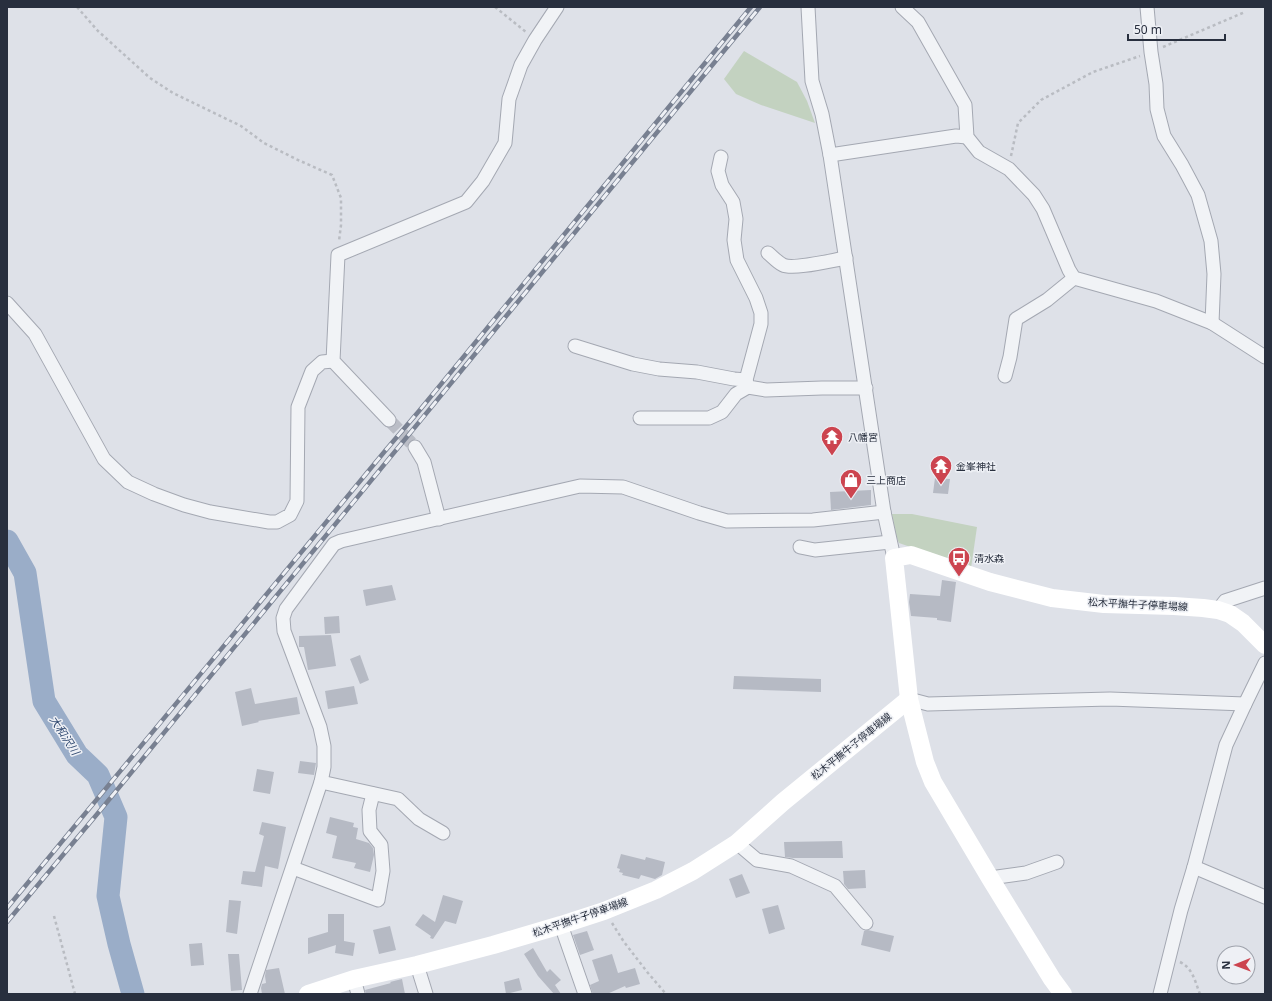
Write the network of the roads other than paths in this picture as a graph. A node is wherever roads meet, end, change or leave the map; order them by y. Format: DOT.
graph roads {
  1 [pos="557,7"];
  2 [pos="808,7"];
  3 [pos="902,7"];
  4 [pos="1146,7"];
  5 [pos="967,137"];
  6 [pos="830,155"];
  7 [pos="721,157"];
  8 [pos="768,253"];
  9 [pos="846,258"];
  10 [pos="1074,278"];
  11 [pos="7,303"];
  12 [pos="1212,323"];
  13 [pos="575,346"];
  14 [pos="1265,357"];
  15 [pos="333,360"];
  16 [pos="1005,376"];
  17 [pos="747,384"];
  18 [pos="866,388"];
  19 [pos="640,418"];
  20 [pos="389,420"];
  21 [pos="415,447"];
  22 [pos="884,512"];
  23 [pos="439,519"];
  24 [pos="800,547"];
  25 [pos="892,550"];
  26 [pos="1265,588"];
  27 [pos="1218,610"];
  28 [pos="1265,645"];
  29 [pos="1265,663"];
  30 [pos="909,699"];
  31 [pos="1245,704"];
  32 [pos="321,782"];
  33 [pos="373,794"];
  34 [pos="443,833"];
  35 [pos="737,843"];
  36 [pos="1057,862"];
  37 [pos="1194,867"];
  38 [pos="292,868"];
  39 [pos="990,878"];
  40 [pos="1265,897"];
  41 [pos="866,923"];
  42 [pos="561,925"];
  43 [pos="417,965"];
  44 [pos="356,986"];
  45 [pos="250,994"];
  46 [pos="308,994"];
  47 [pos="426,994"];
  48 [pos="585,994"];
  49 [pos="1063,994"];
  50 [pos="1160,994"];
  1 -- 15 [label="street"];
  2 -- 6 [label="street"];
  3 -- 5 [label="street"];
  4 -- 12 [label="street"];
  5 -- 6 [label="street"];
  5 -- 10 [label="street"];
  6 -- 9 [label="street"];
  7 -- 17 [label="street"];
  8 -- 9 [label="street"];
  9 -- 18 [label="street"];
  10 -- 12 [label="street"];
  10 -- 16 [label="street"];
  11 -- 15 [label="street"];
  12 -- 14 [label="street"];
  13 -- 17 [label="street"];
  15 -- 20 [label="street"];
  17 -- 18 [label="street"];
  17 -- 19 [label="street"];
  18 -- 22 [label="street"];
  21 -- 23 [label="street"];
  22 -- 23 [label="street"];
  22 -- 25 [label="street"];
  23 -- 32 [label="street"];
  24 -- 25 [label="street"];
  25 -- 27 [label="main road, 松木平撫牛子停車場線"];
  25 -- 30 [label="main road"];
  26 -- 27 [label="street"];
  27 -- 28 [label="main road, 松木平撫牛子停車場線"];
  29 -- 31 [label="street"];
  30 -- 31 [label="street"];
  30 -- 35 [label="main road, 松木平撫牛子停車場線"];
  30 -- 39 [label="main road"];
  31 -- 37 [label="street"];
  32 -- 33 [label="street"];
  32 -- 38 [label="street"];
  33 -- 34 [label="street"];
  33 -- 38 [label="street"];
  35 -- 41 [label="street"];
  35 -- 42 [label="main road, 松木平撫牛子停車場線"];
  36 -- 39 [label="street"];
  37 -- 40 [label="street"];
  37 -- 50 [label="street"];
  38 -- 45 [label="street"];
  39 -- 49 [label="main road"];
  42 -- 43 [label="main road, 松木平撫牛子停車場線"];
  42 -- 48 [label="street"];
  43 -- 44 [label="main road, 松木平撫牛子停車場線"];
  43 -- 47 [label="street"];
  44 -- 46 [label="main road, 松木平撫牛子停車場線"];
}
